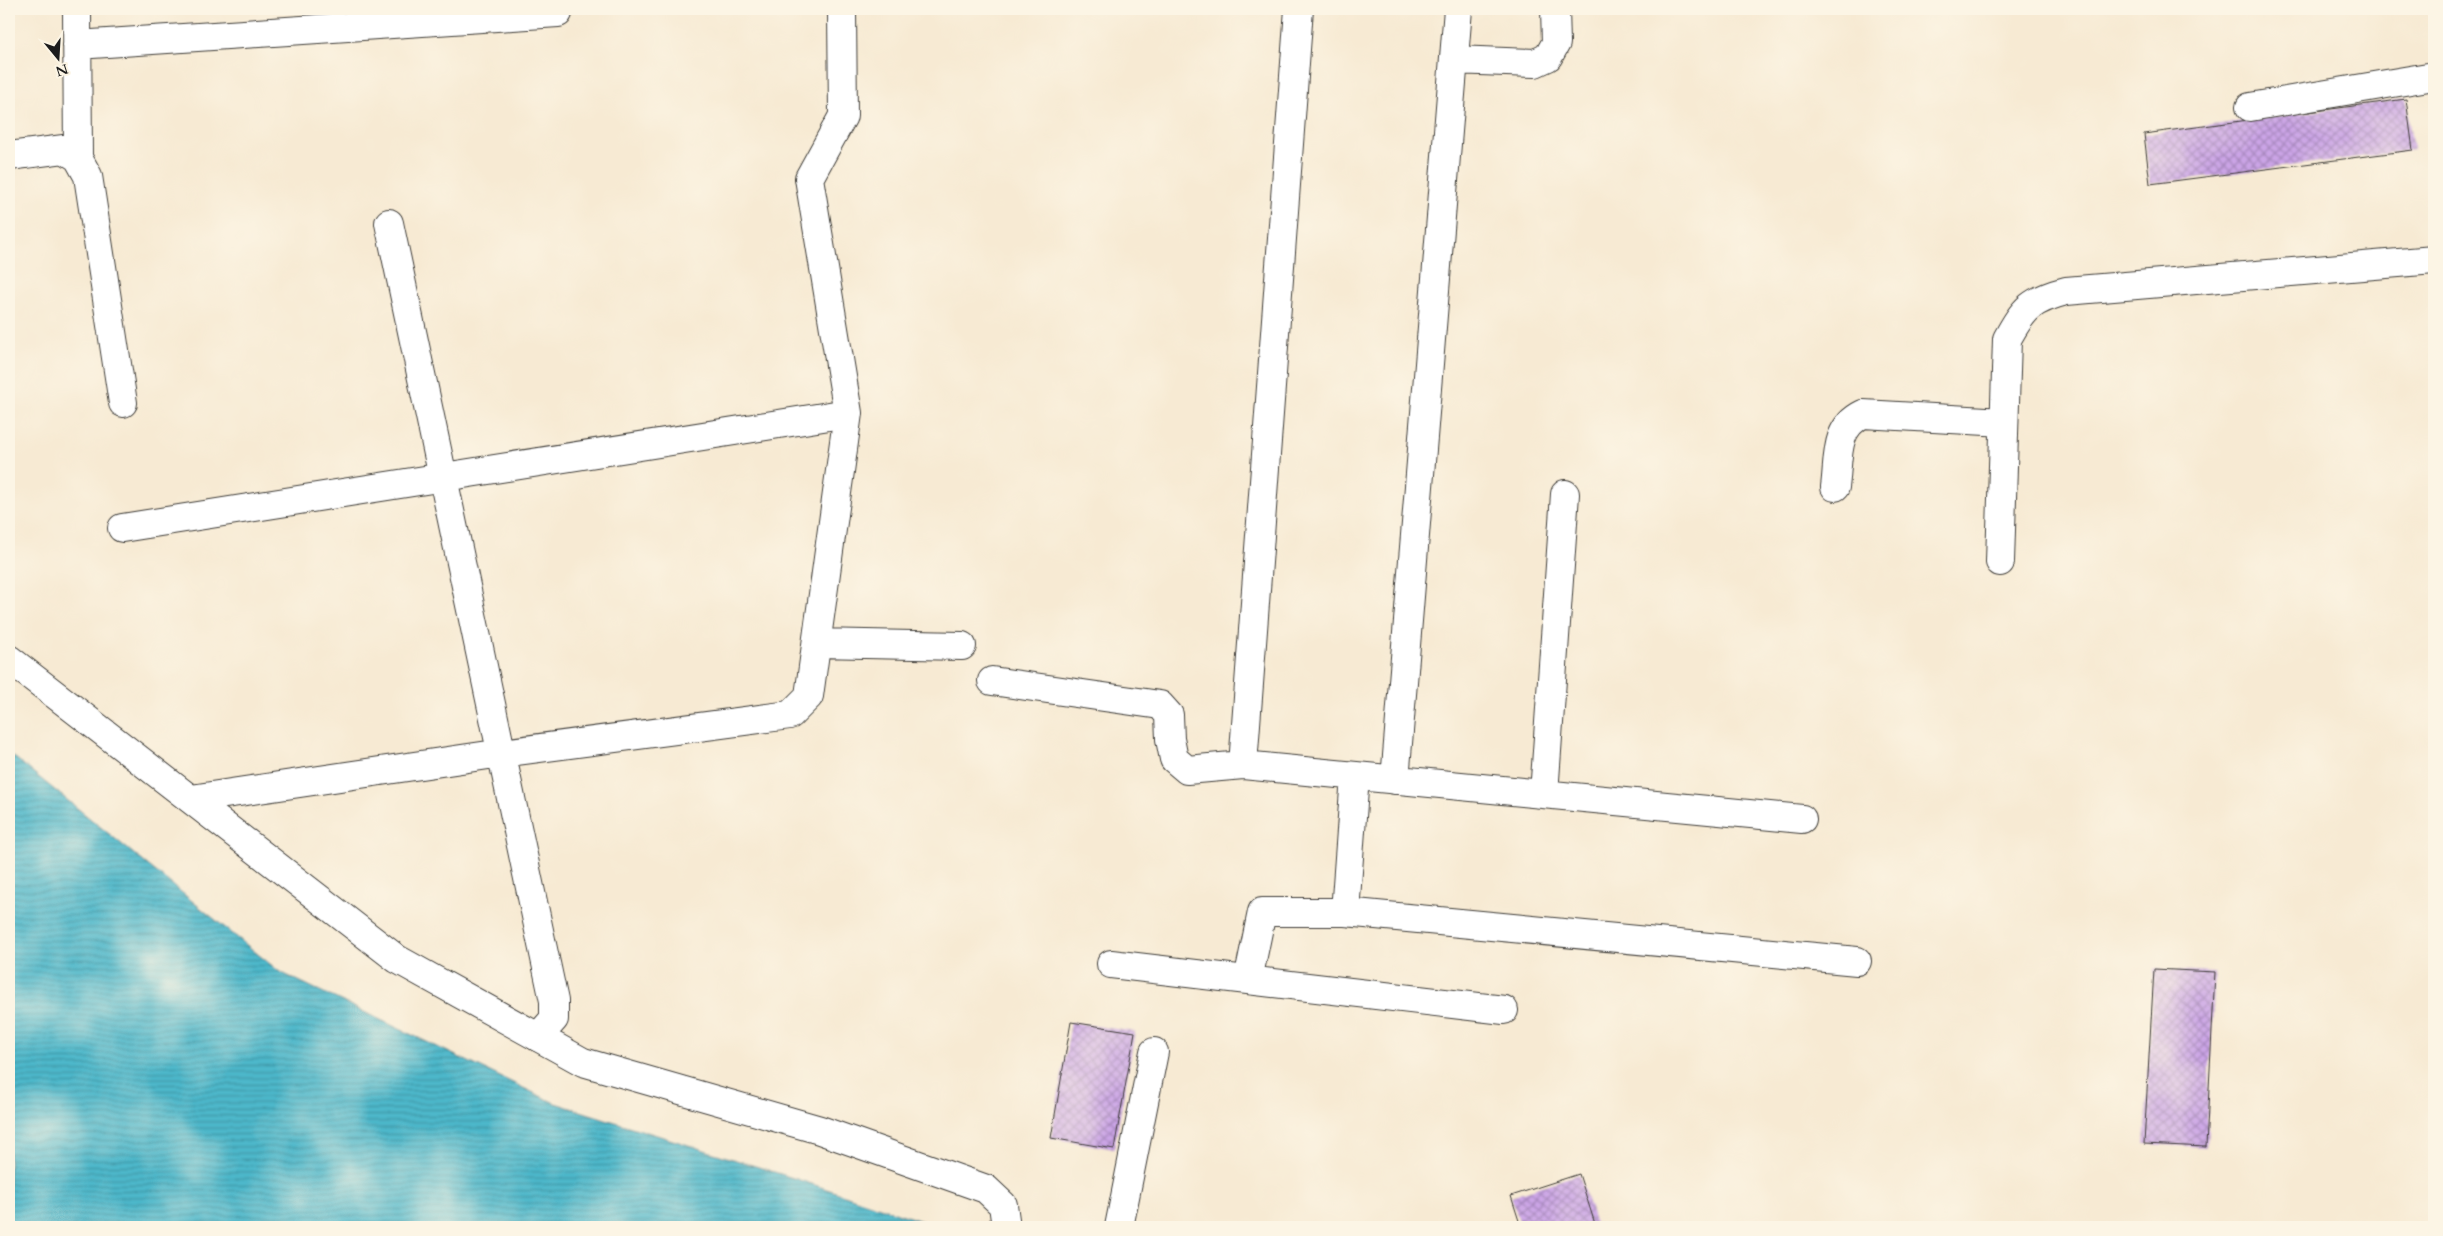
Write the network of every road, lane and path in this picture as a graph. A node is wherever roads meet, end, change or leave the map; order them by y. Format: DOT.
graph roads {
  1 [pos="77,9"];
  2 [pos="842,9"];
  3 [pos="1299,9"];
  4 [pos="1458,9"];
  5 [pos="1555,9"];
  6 [pos="558,13"];
  7 [pos="77,45"];
  8 [pos="1454,60"];
  9 [pos="2434,76"];
  10 [pos="2250,107"];
  11 [pos="9,156"];
  12 [pos="78,158"];
  13 [pos="388,223"];
  14 [pos="2434,260"];
  15 [pos="122,403"];
  16 [pos="848,413"];
  17 [pos="2004,422"];
  18 [pos="442,477"];
  19 [pos="1835,487"];
  20 [pos="1565,494"];
  21 [pos="122,528"];
  22 [pos="2000,562"];
  23 [pos="817,642"];
  24 [pos="962,646"];
  25 [pos="9,659"];
  26 [pos="992,681"];
  27 [pos="502,753"];
  28 [pos="1243,765"];
  29 [pos="1355,776"];
  30 [pos="1395,780"];
  31 [pos="1544,794"];
  32 [pos="191,799"];
  33 [pos="1802,820"];
  34 [pos="1345,912"];
  35 [pos="1857,961"];
  36 [pos="1111,964"];
  37 [pos="1248,980"];
  38 [pos="1504,1010"];
  39 [pos="538,1037"];
  40 [pos="1154,1052"];
  41 [pos="1006,1227"];
  42 [pos="1120,1227"];
  1 -- 7 [label="street"];
  2 -- 16 [label="street"];
  3 -- 28 [label="street"];
  4 -- 8 [label="street"];
  5 -- 8 [label="street"];
  6 -- 7 [label="street"];
  7 -- 12 [label="street"];
  8 -- 30 [label="street"];
  9 -- 10 [label="street"];
  11 -- 12 [label="street"];
  12 -- 15 [label="street"];
  13 -- 18 [label="street"];
  14 -- 17 [label="street"];
  16 -- 18 [label="street"];
  16 -- 23 [label="street"];
  17 -- 19 [label="street"];
  17 -- 22 [label="street"];
  18 -- 21 [label="street"];
  18 -- 27 [label="street"];
  20 -- 31 [label="street"];
  23 -- 24 [label="street"];
  23 -- 27 [label="street"];
  25 -- 32 [label="street"];
  26 -- 28 [label="street"];
  27 -- 32 [label="street"];
  27 -- 39 [label="street"];
  28 -- 29 [label="street"];
  29 -- 30 [label="street"];
  29 -- 34 [label="street"];
  30 -- 31 [label="street"];
  31 -- 33 [label="street"];
  32 -- 39 [label="street"];
  34 -- 35 [label="street"];
  34 -- 37 [label="street"];
  36 -- 37 [label="street"];
  37 -- 38 [label="street"];
  39 -- 41 [label="street"];
  40 -- 42 [label="street"];
}
